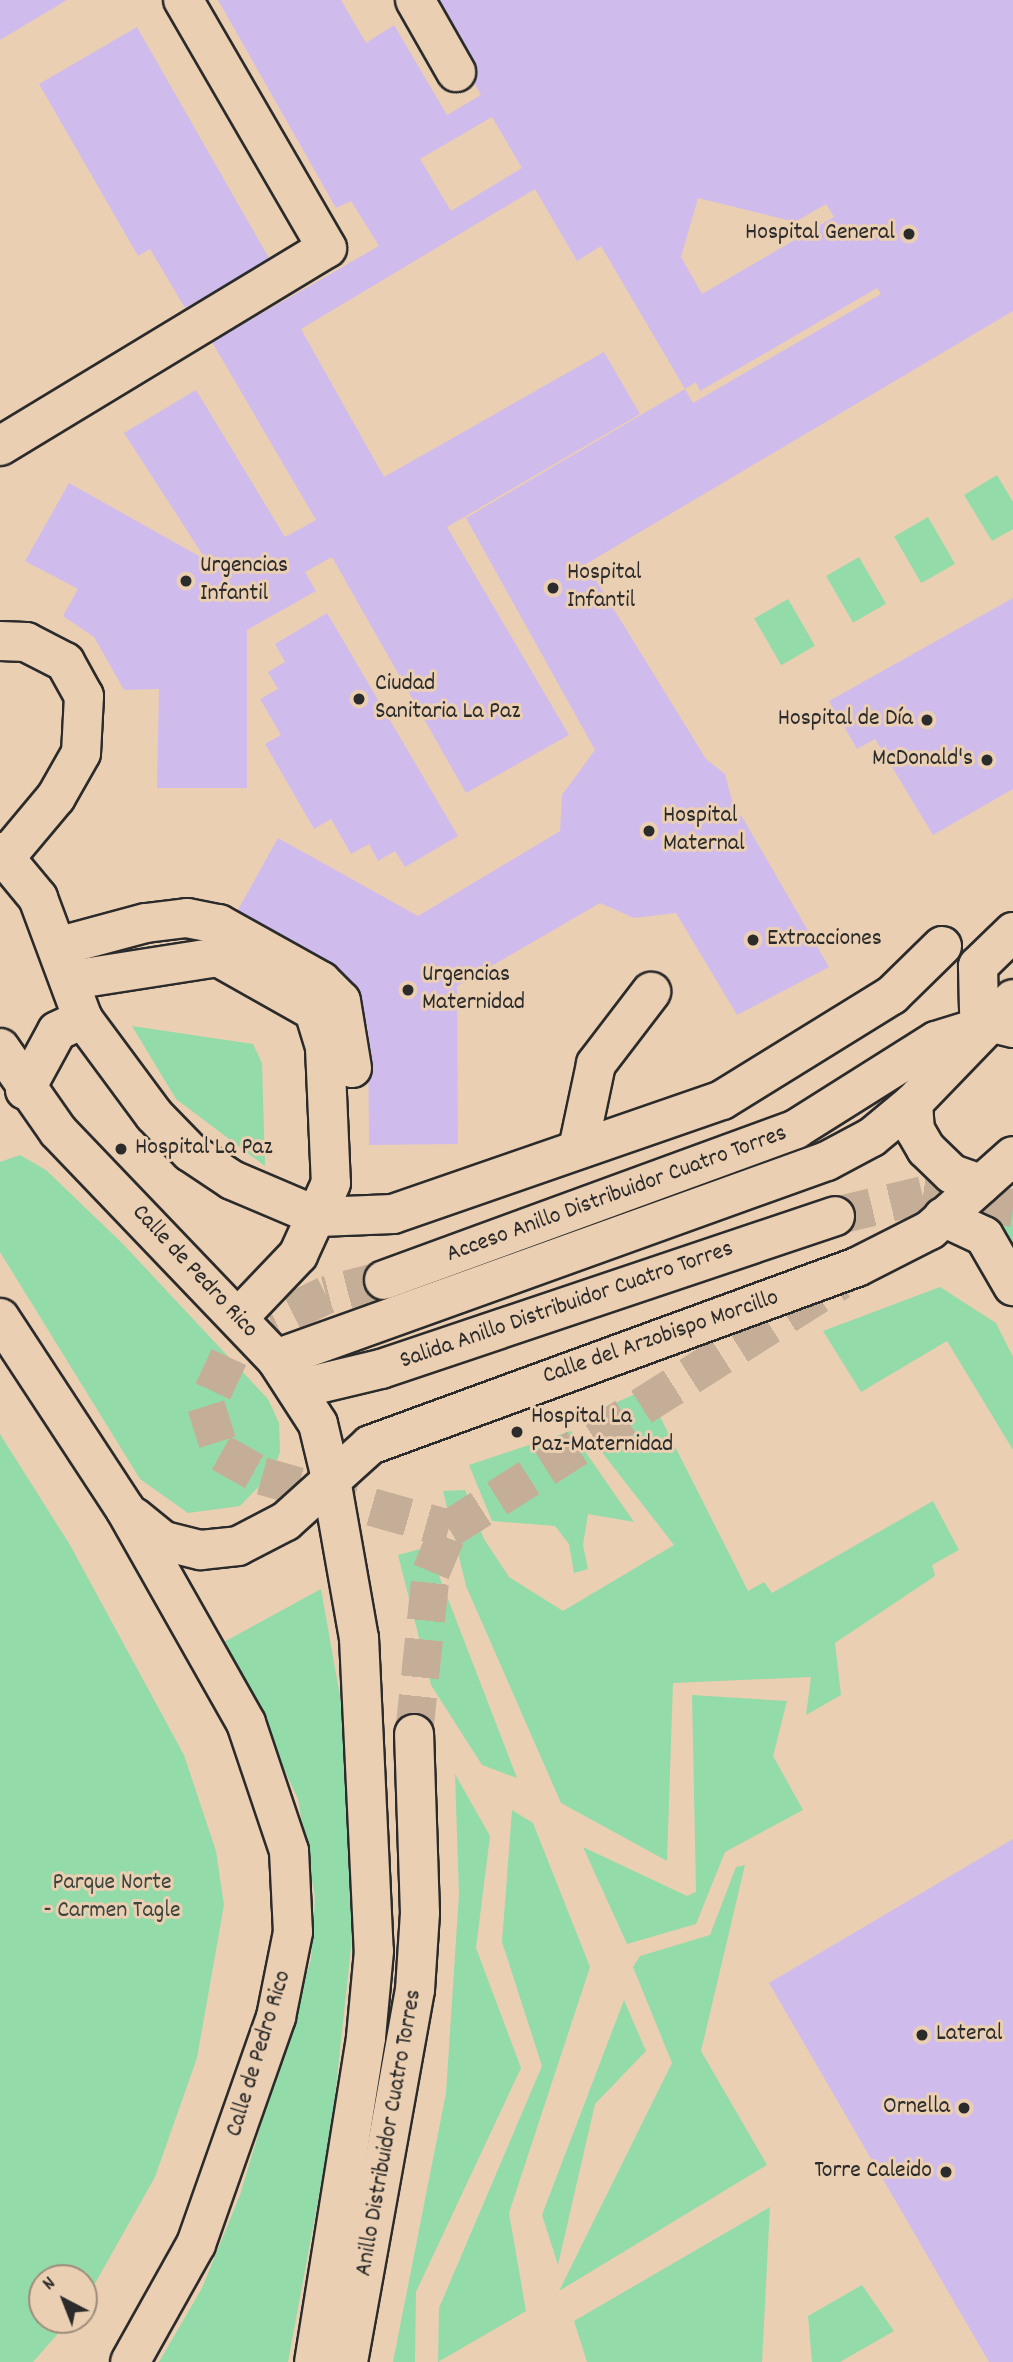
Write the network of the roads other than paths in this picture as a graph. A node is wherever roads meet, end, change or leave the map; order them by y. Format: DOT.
graph roads {
  1 [pos="183,0"];
  2 [pos="415,0"];
  3 [pos="456,72"];
  4 [pos="0,446"];
  5 [pos="0,641"];
  6 [pos="3,855"];
  7 [pos="1013,932"];
  8 [pos="942,946"];
  9 [pos="65,963"];
  10 [pos="651,992"];
  11 [pos="1006,1017"];
  12 [pos="83,1019"];
  13 [pos="0,1048"];
  14 [pos="12,1096"];
  15 [pos="913,1103"];
  16 [pos="356,1137"];
  17 [pos="578,1149"];
  18 [pos="1013,1156"];
  19 [pos="981,1184"];
  20 [pos="835,1216"];
  21 [pos="319,1217"];
  22 [pos="943,1217"];
  23 [pos="384,1280"];
  24 [pos="1013,1286"];
  25 [pos="0,1318"];
  26 [pos="238,1318"];
  27 [pos="15,1366"];
  28 [pos="287,1374"];
  29 [pos="330,1474"];
  30 [pos="125,1510"];
  31 [pos="414,1734"];
  32 [pos="130,2362"];
  33 [pos="314,2362"];
  34 [pos="348,2362"];
  1 -- 4 [label="street"];
  2 -- 3 [label="street"];
  5 -- 6 [label="street"];
  6 -- 9 [label="street"];
  7 -- 11 [label="street"];
  8 -- 17 [label="street"];
  9 -- 12 [label="street"];
  9 -- 16 [label="street"];
  9 -- 21 [label="street"];
  10 -- 17 [label="street"];
  11 -- 15 [label="street"];
  11 -- 23 [label="street, Acceso Anillo Distribuidor Cuatro Torres"];
  12 -- 14 [label="street"];
  12 -- 21 [label="street"];
  13 -- 14 [label="street, Calle de Pedro Rico"];
  14 -- 26 [label="street, Calle de Pedro Rico"];
  15 -- 19 [label="street"];
  15 -- 28 [label="street"];
  17 -- 21 [label="street"];
  18 -- 19 [label="street, Calle del Arzobispo Morcillo"];
  19 -- 22 [label="street, Calle del Arzobispo Morcillo"];
  20 -- 28 [label="street, Salida Anillo Distribuidor Cuatro Torres"];
  21 -- 26 [label="street"];
  22 -- 24 [label="street"];
  22 -- 29 [label="street, Calle del Arzobispo Morcillo"];
  25 -- 27 [label="street, Calle de Pedro Rico"];
  26 -- 28 [label="street, Calle de Pedro Rico"];
  27 -- 30 [label="street, Calle de Pedro Rico"];
  28 -- 29 [label="street, Calle de Pedro Rico"];
  29 -- 30 [label="street, Calle de Pedro Rico"];
  29 -- 33 [label="street, Calle de Pedro Rico"];
  30 -- 32 [label="street, Calle de Pedro Rico"];
  31 -- 34 [label="street, Anillo Distribuidor Cuatro Torres"];
}
